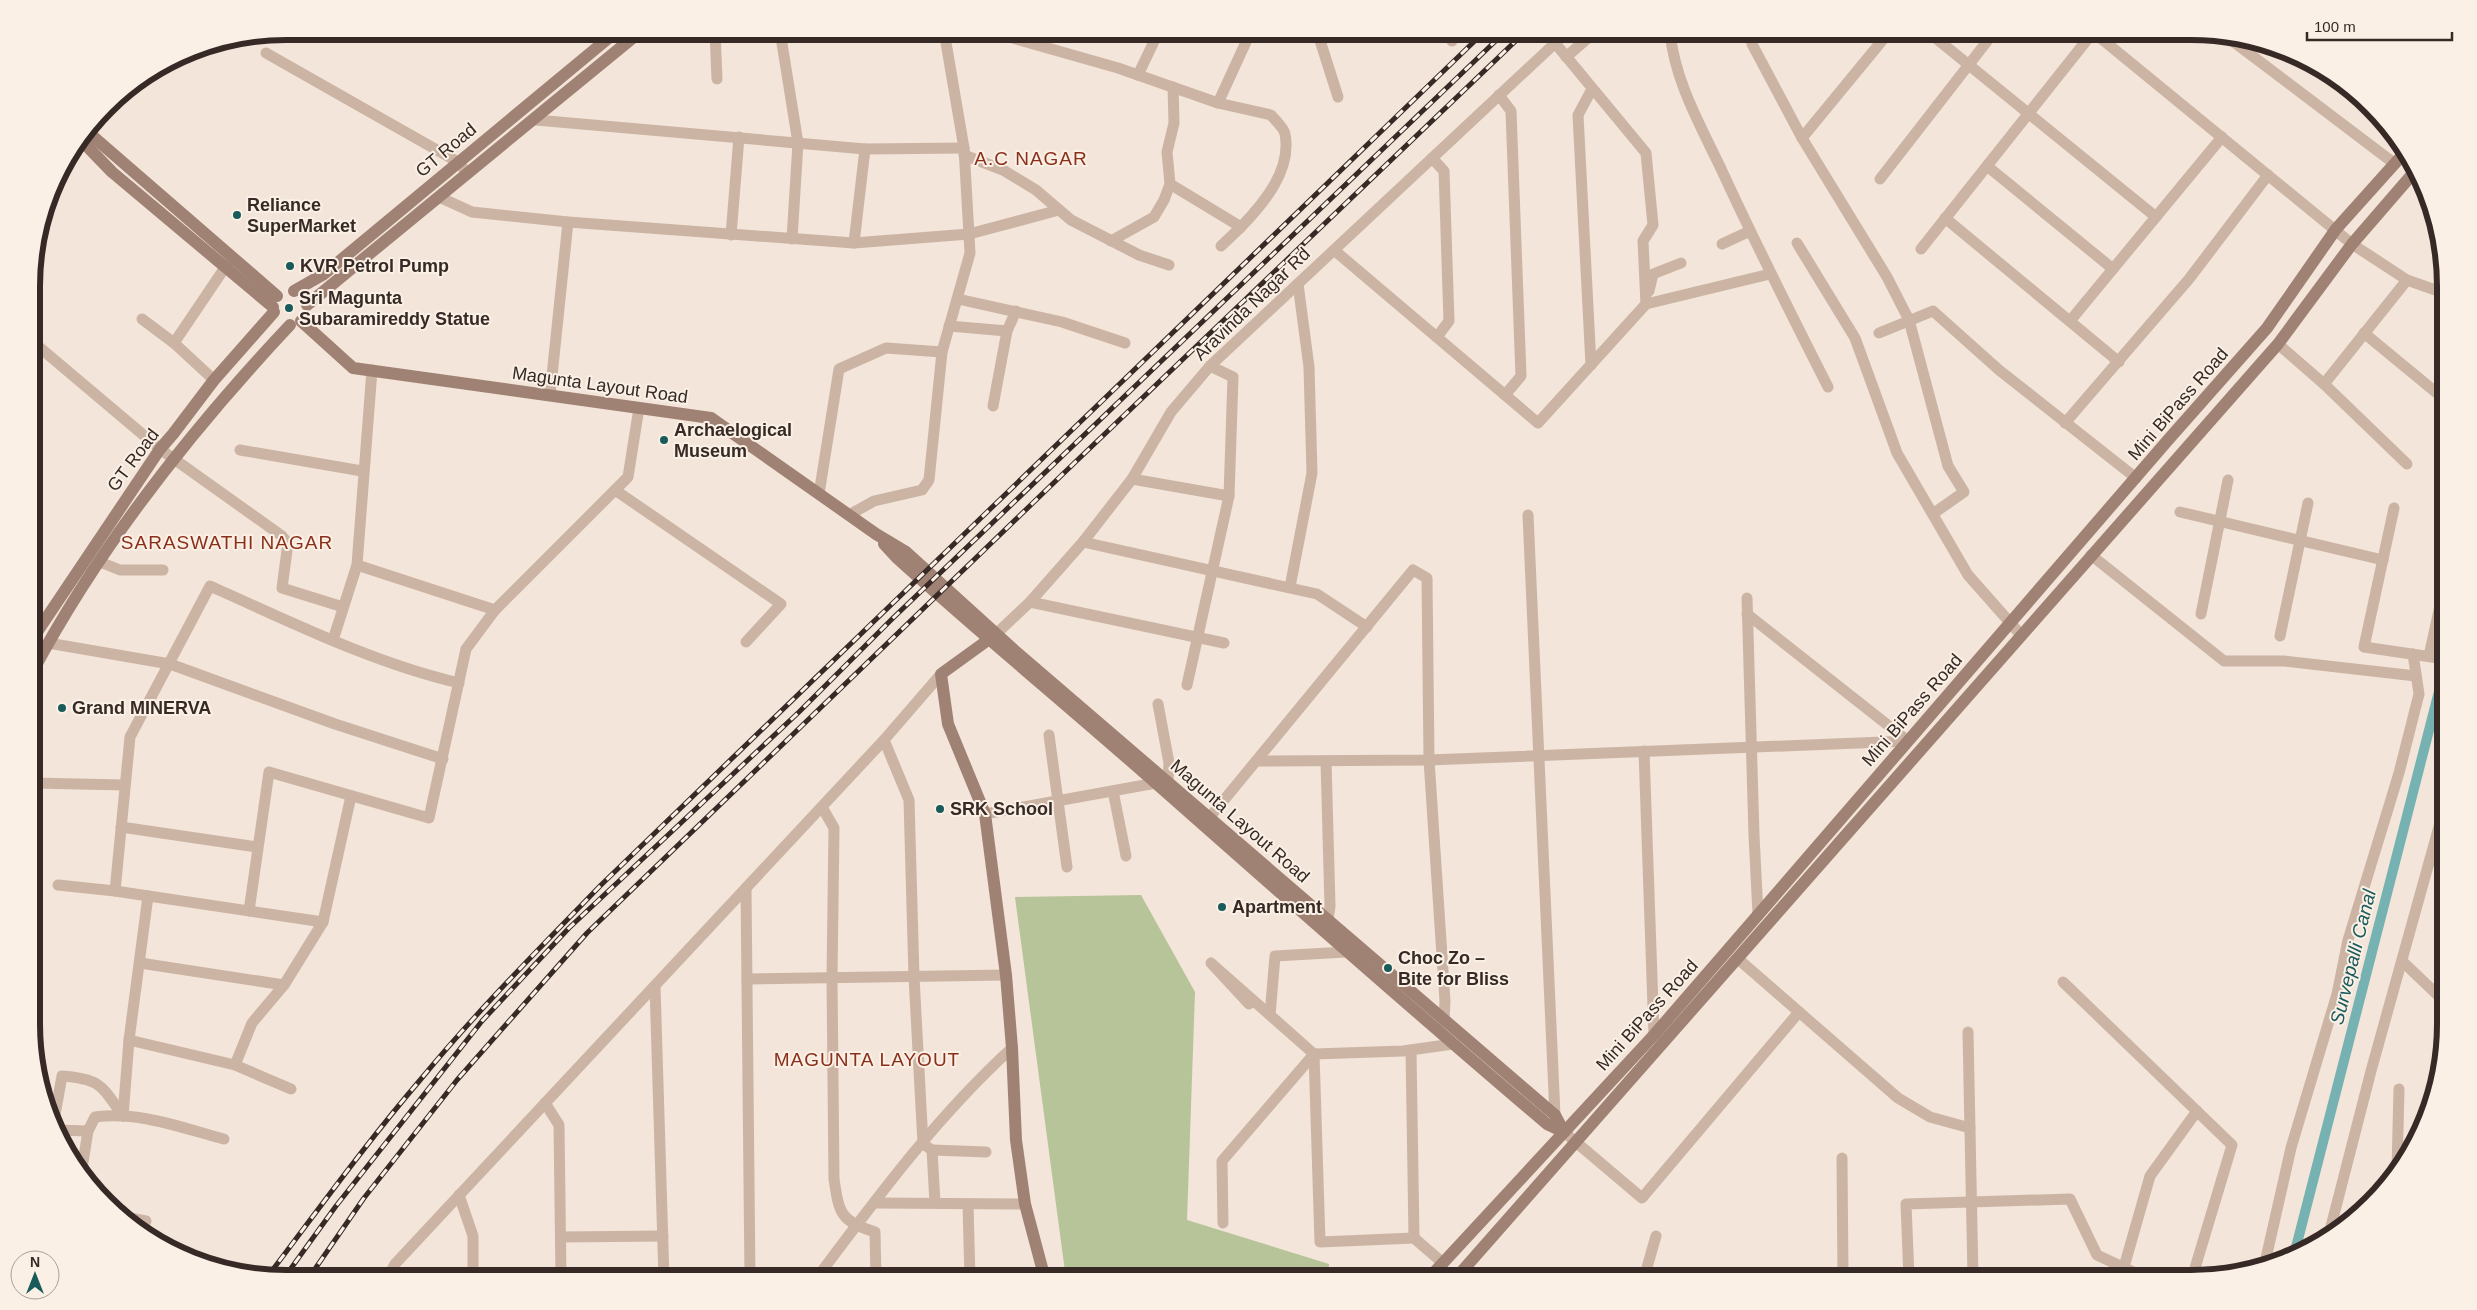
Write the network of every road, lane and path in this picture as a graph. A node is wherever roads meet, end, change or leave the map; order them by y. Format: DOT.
graph roads {
  1 [pos="606,40"];
  2 [pos="630,40"];
  3 [pos="715,40"];
  4 [pos="781,40"];
  5 [pos="945,40"];
  6 [pos="1019,40"];
  7 [pos="1155,40"];
  8 [pos="1247,40"];
  9 [pos="1320,40"];
  10 [pos="1559,40"];
  11 [pos="1586,40"];
  12 [pos="1672,40"];
  13 [pos="1751,40"];
  14 [pos="1883,40"];
  15 [pos="1938,40"];
  16 [pos="1988,40"];
  17 [pos="2086,40"];
  18 [pos="2104,40"];
  19 [pos="1555,44"];
  20 [pos="2238,45"];
  21 [pos="266,53"];
  22 [pos="1566,57"];
  23 [pos="1970,65"];
  24 [pos="1138,75"];
  25 [pos="717,79"];
  26 [pos="1173,87"];
  27 [pos="1592,89"];
  28 [pos="1500,95"];
  29 [pos="1338,97"];
  30 [pos="1218,103"];
  31 [pos="2029,113"];
  32 [pos="536,120"];
  33 [pos="92,135"];
  34 [pos="739,137"];
  35 [pos="2222,137"];
  36 [pos="1802,138"];
  37 [pos="798,143"];
  38 [pos="85,144"];
  39 [pos="865,149"];
  40 [pos="964,152"];
  41 [pos="2401,157"];
  42 [pos="1432,158"];
  43 [pos="458,162"];
  44 [pos="2395,164"];
  45 [pos="1987,166"];
  46 [pos="468,174"];
  47 [pos="2268,175"];
  48 [pos="2411,176"];
  49 [pos="1880,179"];
  50 [pos="1170,184"];
  51 [pos="439,198"];
  52 [pos="1059,210"];
  53 [pos="2156,217"];
  54 [pos="1945,218"];
  55 [pos="568,222"];
  56 [pos="1241,227"];
  57 [pos="2336,230"];
  58 [pos="1750,231"];
  59 [pos="969,234"];
  60 [pos="731,235"];
  61 [pos="792,239"];
  62 [pos="1111,242"];
  63 [pos="854,243"];
  64 [pos="1797,243"];
  65 [pos="1722,244"];
  66 [pos="2352,244"];
  67 [pos="1221,246"];
  68 [pos="1921,249"];
  69 [pos="1334,250"];
  70 [pos="228,262"];
  71 [pos="1681,263"];
  72 [pos="1168,266"];
  73 [pos="2113,269"];
  74 [pos="1770,274"];
  75 [pos="2407,280"];
  76 [pos="1298,284"];
  77 [pos="294,291"];
  78 [pos="2437,291"];
  79 [pos="958,299"];
  80 [pos="1646,304"];
  81 [pos="275,305"];
  82 [pos="307,305"];
  83 [pos="1016,311"];
  84 [pos="142,319"];
  85 [pos="1909,320"];
  86 [pos="2070,322"];
  87 [pos="296,323"];
  88 [pos="949,326"];
  89 [pos="1007,331"];
  90 [pos="1879,333"];
  91 [pos="2364,333"];
  92 [pos="1436,337"];
  93 [pos="174,343"];
  94 [pos="1125,343"];
  95 [pos="2278,344"];
  96 [pos="40,348"];
  97 [pos="942,352"];
  98 [pos="2119,362"];
  99 [pos="1591,365"];
  100 [pos="1210,366"];
  101 [pos="372,370"];
  102 [pos="214,380"];
  103 [pos="2324,384"];
  104 [pos="1828,387"];
  105 [pos="2437,393"];
  106 [pos="1505,395"];
  107 [pos="550,396"];
  108 [pos="993,406"];
  109 [pos="639,408"];
  110 [pos="2066,423"];
  111 [pos="160,449"];
  112 [pos="240,450"];
  113 [pos="174,459"];
  114 [pos="2407,464"];
  115 [pos="362,471"];
  116 [pos="2136,478"];
  117 [pos="1132,479"];
  118 [pos="2228,480"];
  119 [pos="615,490"];
  120 [pos="819,494"];
  121 [pos="1229,496"];
  122 [pos="2308,502"];
  123 [pos="2394,508"];
  124 [pos="2180,512"];
  125 [pos="1934,513"];
  126 [pos="850,515"];
  127 [pos="1528,515"];
  128 [pos="2220,522"];
  129 [pos="2300,540"];
  130 [pos="1083,542"];
  131 [pos="2091,555"];
  132 [pos="2383,560"];
  133 [pos="100,562"];
  134 [pos="357,565"];
  135 [pos="163,570"];
  136 [pos="1214,572"];
  137 [pos="1290,588"];
  138 [pos="1747,598"];
  139 [pos="1030,602"];
  140 [pos="342,607"];
  141 [pos="495,610"];
  142 [pos="1747,614"];
  143 [pos="2201,614"];
  144 [pos="2437,615"];
  145 [pos="2009,624"];
  146 [pos="1366,627"];
  147 [pos="40,628"];
  148 [pos="2021,635"];
  149 [pos="2280,636"];
  150 [pos="992,637"];
  151 [pos="1197,638"];
  152 [pos="332,640"];
  153 [pos="746,642"];
  154 [pos="48,643"];
  155 [pos="1224,643"];
  156 [pos="2413,654"];
  157 [pos="2428,656"];
  158 [pos="2437,657"];
  159 [pos="40,658"];
  160 [pos="170,664"];
  161 [pos="941,674"];
  162 [pos="2416,676"];
  163 [pos="459,683"];
  164 [pos="1187,685"];
  165 [pos="1158,704"];
  166 [pos="1048,735"];
  167 [pos="884,740"];
  168 [pos="1908,742"];
  169 [pos="1751,747"];
  170 [pos="1644,751"];
  171 [pos="1919,751"];
  172 [pos="1538,755"];
  173 [pos="443,759"];
  174 [pos="1256,760"];
  175 [pos="1429,760"];
  176 [pos="1326,761"];
  177 [pos="1162,782"];
  178 [pos="40,783"];
  179 [pos="125,785"];
  180 [pos="1113,791"];
  181 [pos="351,796"];
  182 [pos="1058,801"];
  183 [pos="822,807"];
  184 [pos="985,814"];
  185 [pos="1210,817"];
  186 [pos="121,827"];
  187 [pos="2437,835"];
  188 [pos="257,847"];
  189 [pos="1126,856"];
  190 [pos="1067,867"];
  191 [pos="58,886"];
  192 [pos="746,888"];
  193 [pos="115,891"];
  194 [pos="148,896"];
  195 [pos="249,911"];
  196 [pos="1758,914"];
  197 [pos="1328,920"];
  198 [pos="323,922"];
  199 [pos="1346,952"];
  200 [pos="1737,958"];
  201 [pos="2403,962"];
  202 [pos="140,964"];
  203 [pos="1006,975"];
  204 [pos="914,977"];
  205 [pos="832,978"];
  206 [pos="747,979"];
  207 [pos="2064,982"];
  208 [pos="284,985"];
  209 [pos="655,986"];
  210 [pos="2437,994"];
  211 [pos="1249,1004"];
  212 [pos="1799,1012"];
  213 [pos="1270,1015"];
  214 [pos="1444,1021"];
  215 [pos="1968,1032"];
  216 [pos="1654,1035"];
  217 [pos="129,1040"];
  218 [pos="1453,1044"];
  219 [pos="1012,1048"];
  220 [pos="1411,1050"];
  221 [pos="1314,1054"];
  222 [pos="235,1065"];
  223 [pos="291,1089"];
  224 [pos="2399,1089"];
  225 [pos="545,1103"];
  226 [pos="56,1111"];
  227 [pos="2197,1111"];
  228 [pos="123,1116"];
  229 [pos="1555,1116"];
  230 [pos="1970,1128"];
  231 [pos="64,1130"];
  232 [pos="88,1132"];
  233 [pos="1564,1132"];
  234 [pos="224,1139"];
  235 [pos="1575,1142"];
  236 [pos="928,1147"];
  237 [pos="986,1152"];
  238 [pos="1842,1158"];
  239 [pos="2397,1159"];
  240 [pos="83,1163"];
  241 [pos="459,1195"];
  242 [pos="875,1203"];
  243 [pos="936,1203"];
  244 [pos="968,1204"];
  245 [pos="1025,1204"];
  246 [pos="1972,1204"];
  247 [pos="136,1219"];
  248 [pos="146,1221"];
  249 [pos="1223,1223"];
  250 [pos="856,1226"];
  251 [pos="2331,1227"];
  252 [pos="663,1236"];
  253 [pos="1656,1236"];
  254 [pos="561,1237"];
  255 [pos="1414,1238"];
  256 [pos="2266,1258"];
  257 [pos="1443,1263"];
  258 [pos="2124,1267"];
  259 [pos="392,1270"];
  260 [pos="473,1270"];
  261 [pos="562,1270"];
  262 [pos="664,1270"];
  263 [pos="750,1270"];
  264 [pos="823,1270"];
  265 [pos="876,1270"];
  266 [pos="970,1270"];
  267 [pos="1043,1270"];
  268 [pos="1436,1270"];
  269 [pos="1463,1270"];
  270 [pos="1646,1270"];
  271 [pos="1843,1270"];
  272 [pos="1909,1270"];
  273 [pos="1973,1270"];
  274 [pos="2130,1270"];
  275 [pos="2194,1270"];
  1 -- 43 [label="main road, GT Road"];
  2 -- 32 [label="main road"];
  3 -- 25 [label="street"];
  4 -- 37 [label="street"];
  5 -- 40 [label="street"];
  6 -- 24 [label="street"];
  7 -- 24 [label="street"];
  8 -- 30 [label="street"];
  9 -- 29 [label="street"];
  10 -- 19 [label="street, Aravinda Nagar Rd"];
  11 -- 22 [label="street"];
  12 -- 58 [label="street"];
  13 -- 36 [label="street"];
  14 -- 36 [label="street"];
  15 -- 23 [label="street"];
  16 -- 23 [label="street"];
  17 -- 31 [label="street"];
  18 -- 35 [label="street"];
  19 -- 22 [label="street"];
  19 -- 28 [label="street, Aravinda Nagar Rd"];
  20 -- 44 [label="street"];
  21 -- 43 [label="street"];
  22 -- 27 [label="street"];
  23 -- 31 [label="street"];
  23 -- 49 [label="street"];
  24 -- 26 [label="street"];
  26 -- 30 [label="street"];
  26 -- 50 [label="street"];
  27 -- 80 [label="street"];
  27 -- 99 [label="street"];
  28 -- 42 [label="street, Aravinda Nagar Rd"];
  28 -- 106 [label="street"];
  30 -- 56 [label="street"];
  31 -- 45 [label="street"];
  31 -- 53 [label="street"];
  32 -- 34 [label="street"];
  32 -- 46 [label="main road"];
  33 -- 70 [label="main road"];
  34 -- 37 [label="street"];
  34 -- 60 [label="street"];
  35 -- 47 [label="street"];
  35 -- 53 [label="street"];
  36 -- 85 [label="street"];
  37 -- 39 [label="street"];
  37 -- 61 [label="street"];
  38 -- 70 [label="main road"];
  39 -- 40 [label="street"];
  39 -- 63 [label="street"];
  40 -- 52 [label="street"];
  40 -- 59 [label="street"];
  41 -- 44 [label="main road, Mini BiPass Road"];
  42 -- 69 [label="street, Aravinda Nagar Rd"];
  42 -- 92 [label="street"];
  43 -- 46 [label="street"];
  43 -- 77 [label="main road, GT Road"];
  44 -- 57 [label="main road, Mini BiPass Road"];
  45 -- 54 [label="street"];
  45 -- 73 [label="street"];
  46 -- 51 [label="main road"];
  47 -- 57 [label="street"];
  47 -- 98 [label="street"];
  48 -- 66 [label="main road"];
  50 -- 56 [label="street"];
  50 -- 62 [label="street"];
  51 -- 55 [label="street"];
  51 -- 82 [label="main road"];
  52 -- 59 [label="street"];
  52 -- 62 [label="street"];
  53 -- 73 [label="street"];
  54 -- 68 [label="street"];
  54 -- 86 [label="street"];
  55 -- 60 [label="street"];
  55 -- 107 [label="street"];
  56 -- 67 [label="street"];
  57 -- 66 [label="street"];
  57 -- 116 [label="main road, Mini BiPass Road"];
  58 -- 65 [label="street"];
  58 -- 74 [label="street"];
  59 -- 63 [label="street"];
  59 -- 79 [label="street"];
  60 -- 61 [label="street"];
  61 -- 63 [label="street"];
  62 -- 72 [label="street"];
  64 -- 125 [label="street"];
  66 -- 75 [label="street"];
  66 -- 95 [label="main road"];
  69 -- 76 [label="street, Aravinda Nagar Rd"];
  69 -- 92 [label="street"];
  70 -- 81 [label="main road"];
  70 -- 93 [label="street"];
  71 -- 80 [label="street"];
  73 -- 86 [label="street"];
  74 -- 80 [label="street"];
  74 -- 104 [label="street"];
  75 -- 78 [label="street"];
  75 -- 91 [label="street"];
  76 -- 100 [label="street, Aravinda Nagar Rd"];
  76 -- 137 [label="street"];
  77 -- 81 [label="main road"];
  77 -- 82 [label="main road"];
  79 -- 83 [label="street"];
  79 -- 88 [label="street"];
  80 -- 99 [label="street"];
  81 -- 87 [label="main road"];
  81 -- 102 [label="main road, GT Road"];
  82 -- 87 [label="main road"];
  83 -- 89 [label="street"];
  83 -- 94 [label="street"];
  84 -- 93 [label="street"];
  85 -- 90 [label="street"];
  85 -- 110 [label="street"];
  85 -- 125 [label="street"];
  86 -- 98 [label="street"];
  87 -- 101 [label="main road, Magunta Layout Road"];
  87 -- 113 [label="main road"];
  88 -- 89 [label="street"];
  88 -- 97 [label="street"];
  89 -- 108 [label="street"];
  91 -- 103 [label="street"];
  91 -- 105 [label="street"];
  92 -- 106 [label="street"];
  93 -- 102 [label="street"];
  95 -- 103 [label="street"];
  95 -- 131 [label="main road"];
  96 -- 111 [label="street"];
  97 -- 120 [label="street"];
  97 -- 126 [label="street"];
  98 -- 110 [label="street"];
  99 -- 106 [label="street"];
  100 -- 117 [label="street, Aravinda Nagar Rd"];
  100 -- 121 [label="street"];
  101 -- 107 [label="main road, Magunta Layout Road"];
  101 -- 115 [label="street"];
  102 -- 111 [label="main road, GT Road"];
  103 -- 114 [label="street"];
  107 -- 109 [label="main road, Magunta Layout Road"];
  109 -- 119 [label="street"];
  109 -- 120 [label="main road, Magunta Layout Road"];
  110 -- 116 [label="street"];
  111 -- 113 [label="street"];
  111 -- 147 [label="main road, GT Road"];
  112 -- 115 [label="street"];
  113 -- 133 [label="main road"];
  113 -- 140 [label="street"];
  115 -- 134 [label="street"];
  116 -- 145 [label="main road, Mini BiPass Road"];
  117 -- 121 [label="street"];
  117 -- 130 [label="street, Aravinda Nagar Rd"];
  118 -- 128 [label="street"];
  119 -- 141 [label="street"];
  119 -- 153 [label="street"];
  120 -- 126 [label="main road, Magunta Layout Road"];
  121 -- 136 [label="street"];
  122 -- 129 [label="street"];
  123 -- 132 [label="street"];
  124 -- 128 [label="street"];
  125 -- 145 [label="street"];
  126 -- 150 [label="main road, Magunta Layout Road"];
  127 -- 172 [label="street"];
  128 -- 129 [label="street"];
  128 -- 143 [label="street"];
  129 -- 132 [label="street"];
  129 -- 149 [label="street"];
  130 -- 136 [label="street"];
  130 -- 139 [label="street, Aravinda Nagar Rd"];
  131 -- 148 [label="main road"];
  131 -- 162 [label="street"];
  132 -- 156 [label="street"];
  133 -- 135 [label="street"];
  133 -- 154 [label="main road"];
  134 -- 140 [label="street"];
  134 -- 141 [label="street"];
  136 -- 137 [label="street"];
  136 -- 151 [label="street"];
  137 -- 146 [label="street"];
  138 -- 142 [label="street"];
  139 -- 150 [label="street, Aravinda Nagar Rd"];
  139 -- 151 [label="street"];
  140 -- 152 [label="street"];
  141 -- 163 [label="street"];
  142 -- 168 [label="street"];
  142 -- 169 [label="street"];
  144 -- 157 [label="street"];
  145 -- 148 [label="street"];
  145 -- 168 [label="main road, Mini BiPass Road"];
  146 -- 174 [label="street"];
  146 -- 175 [label="street"];
  148 -- 171 [label="main road"];
  150 -- 161 [label="main road"];
  150 -- 177 [label="main road, Magunta Layout Road"];
  151 -- 155 [label="street"];
  151 -- 164 [label="street"];
  152 -- 160 [label="street"];
  152 -- 163 [label="street"];
  154 -- 159 [label="main road"];
  154 -- 160 [label="street"];
  156 -- 157 [label="street"];
  156 -- 162 [label="street"];
  157 -- 158 [label="street"];
  160 -- 173 [label="street"];
  160 -- 179 [label="street"];
  161 -- 167 [label="street"];
  161 -- 184 [label="main road"];
  162 -- 256 [label="street"];
  163 -- 173 [label="street"];
  165 -- 177 [label="street"];
  166 -- 182 [label="street"];
  167 -- 183 [label="street"];
  167 -- 204 [label="street"];
  168 -- 169 [label="street"];
  168 -- 171 [label="street"];
  168 -- 196 [label="main road, Mini BiPass Road"];
  169 -- 170 [label="street"];
  169 -- 196 [label="street"];
  170 -- 172 [label="street"];
  170 -- 216 [label="street"];
  171 -- 200 [label="main road"];
  172 -- 175 [label="street"];
  172 -- 229 [label="street"];
  173 -- 181 [label="street"];
  174 -- 176 [label="street"];
  174 -- 185 [label="street"];
  175 -- 176 [label="street"];
  175 -- 214 [label="street"];
  176 -- 197 [label="street"];
  177 -- 180 [label="street"];
  177 -- 185 [label="main road, Magunta Layout Road"];
  177 -- 199 [label="main road, Magunta Layout Road"];
  178 -- 179 [label="street"];
  179 -- 186 [label="street"];
  180 -- 182 [label="street"];
  180 -- 189 [label="street"];
  181 -- 188 [label="street"];
  181 -- 198 [label="street"];
  182 -- 184 [label="street"];
  182 -- 190 [label="street"];
  183 -- 192 [label="street"];
  183 -- 205 [label="street"];
  184 -- 203 [label="main road"];
  185 -- 197 [label="main road, Magunta Layout Road"];
  186 -- 188 [label="street"];
  186 -- 193 [label="street"];
  187 -- 201 [label="street"];
  188 -- 195 [label="street"];
  191 -- 193 [label="street"];
  192 -- 206 [label="street"];
  192 -- 209 [label="street"];
  193 -- 194 [label="street"];
  194 -- 195 [label="street"];
  194 -- 202 [label="street"];
  195 -- 198 [label="street"];
  196 -- 216 [label="main road, Mini BiPass Road"];
  197 -- 214 [label="main road, Magunta Layout Road"];
  198 -- 208 [label="street"];
  199 -- 213 [label="street"];
  199 -- 218 [label="main road, Magunta Layout Road"];
  200 -- 212 [label="street"];
  200 -- 235 [label="main road"];
  201 -- 210 [label="street"];
  201 -- 251 [label="street"];
  202 -- 208 [label="street"];
  202 -- 217 [label="street"];
  203 -- 204 [label="street"];
  203 -- 219 [label="main road"];
  204 -- 205 [label="street"];
  204 -- 236 [label="street"];
  205 -- 206 [label="street"];
  205 -- 250 [label="street"];
  206 -- 263 [label="street"];
  207 -- 227 [label="street"];
  208 -- 222 [label="street"];
  209 -- 225 [label="street"];
  209 -- 252 [label="street"];
  211 -- 213 [label="street"];
  212 -- 230 [label="street"];
  212 -- 235 [label="street"];
  213 -- 221 [label="street"];
  214 -- 229 [label="main road, Magunta Layout Road"];
  215 -- 230 [label="street"];
  216 -- 233 [label="main road, Mini BiPass Road"];
  217 -- 222 [label="street"];
  217 -- 228 [label="street"];
  218 -- 220 [label="street"];
  218 -- 233 [label="main road, Magunta Layout Road"];
  219 -- 236 [label="street"];
  219 -- 245 [label="main road"];
  220 -- 221 [label="street"];
  220 -- 255 [label="street"];
  221 -- 249 [label="street"];
  221 -- 255 [label="street"];
  222 -- 223 [label="street"];
  224 -- 239 [label="street"];
  225 -- 241 [label="street"];
  225 -- 254 [label="street"];
  226 -- 228 [label="street"];
  227 -- 258 [label="street"];
  227 -- 275 [label="street"];
  228 -- 232 [label="street"];
  228 -- 234 [label="street"];
  229 -- 233 [label="main road, Magunta Layout Road"];
  230 -- 246 [label="street"];
  231 -- 232 [label="street"];
  232 -- 240 [label="street"];
  233 -- 235 [label="street"];
  233 -- 257 [label="main road, Mini BiPass Road"];
  235 -- 269 [label="main road"];
  236 -- 237 [label="street"];
  236 -- 242 [label="street"];
  236 -- 243 [label="street"];
  238 -- 271 [label="street"];
  241 -- 259 [label="street"];
  241 -- 260 [label="street"];
  242 -- 243 [label="street"];
  242 -- 250 [label="street"];
  243 -- 244 [label="street"];
  244 -- 245 [label="street"];
  244 -- 266 [label="street"];
  245 -- 267 [label="main road"];
  246 -- 258 [label="street"];
  246 -- 272 [label="street"];
  246 -- 273 [label="street"];
  247 -- 248 [label="street"];
  250 -- 264 [label="street"];
  250 -- 265 [label="street"];
  252 -- 254 [label="street"];
  252 -- 262 [label="street"];
  253 -- 270 [label="street"];
  254 -- 261 [label="street"];
  255 -- 257 [label="street"];
  257 -- 268 [label="main road, Mini BiPass Road"];
  258 -- 274 [label="street"];
}
